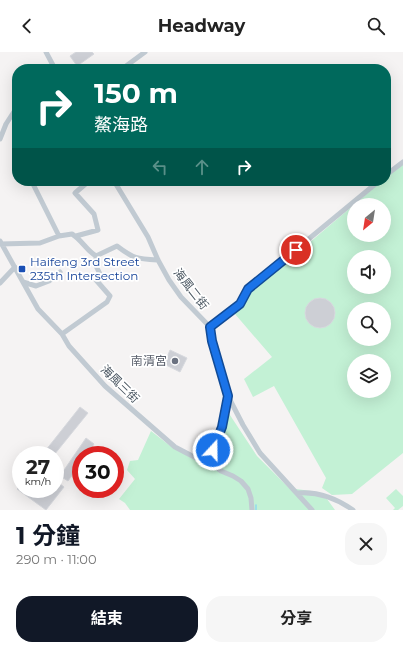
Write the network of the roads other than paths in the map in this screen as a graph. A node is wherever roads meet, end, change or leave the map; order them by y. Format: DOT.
graph roads {
  1 [pos="46,52"];
  2 [pos="145,52"];
  3 [pos="51,64"];
  4 [pos="129,64"];
  5 [pos="12,116"];
  6 [pos="0,139"];
  7 [pos="403,162"];
  8 [pos="391,172"];
  9 [pos="34,186"];
  10 [pos="83,186"];
  11 [pos="117,186"];
  12 [pos="373,186"];
  13 [pos="59,236"];
  14 [pos="76,236"];
  15 [pos="0,243"];
  16 [pos="96,256"];
  17 [pos="158,260"];
  18 [pos="15,267"];
  19 [pos="60,272"];
  20 [pos="23,282"];
  21 [pos="0,283"];
  22 [pos="210,327"];
  23 [pos="62,334"];
  24 [pos="228,396"];
  25 [pos="208,461"];
  26 [pos="298,493"];
  27 [pos="252,510"];
  28 [pos="312,510"];
  29 [pos="353,510"];
  1 -- 3 [label="street"];
  2 -- 4 [label="street"];
  5 -- 6 [label="street"];
  7 -- 8 [label="street"];
  9 -- 13 [label="street"];
  10 -- 14 [label="street"];
  11 -- 17 [label="street, 海風二街"];
  12 -- 22 [label="street"];
  13 -- 14 [label="street"];
  13 -- 15 [label="street"];
  14 -- 16 [label="street"];
  15 -- 18 [label="street, 海風三街"];
  16 -- 17 [label="street"];
  16 -- 23 [label="street"];
  17 -- 22 [label="street, 海風二街"];
  18 -- 20 [label="street, 海風三街"];
  18 -- 21 [label="street"];
  19 -- 20 [label="street"];
  20 -- 23 [label="street, 海風三街"];
  22 -- 24 [label="street, 海風二街"];
  23 -- 25 [label="street, 海風三街"];
  24 -- 25 [label="street, 海風二街"];
  24 -- 26 [label="street"];
  25 -- 27 [label="street, 海風三街"];
  26 -- 28 [label="street"];
  26 -- 29 [label="street"];
}
